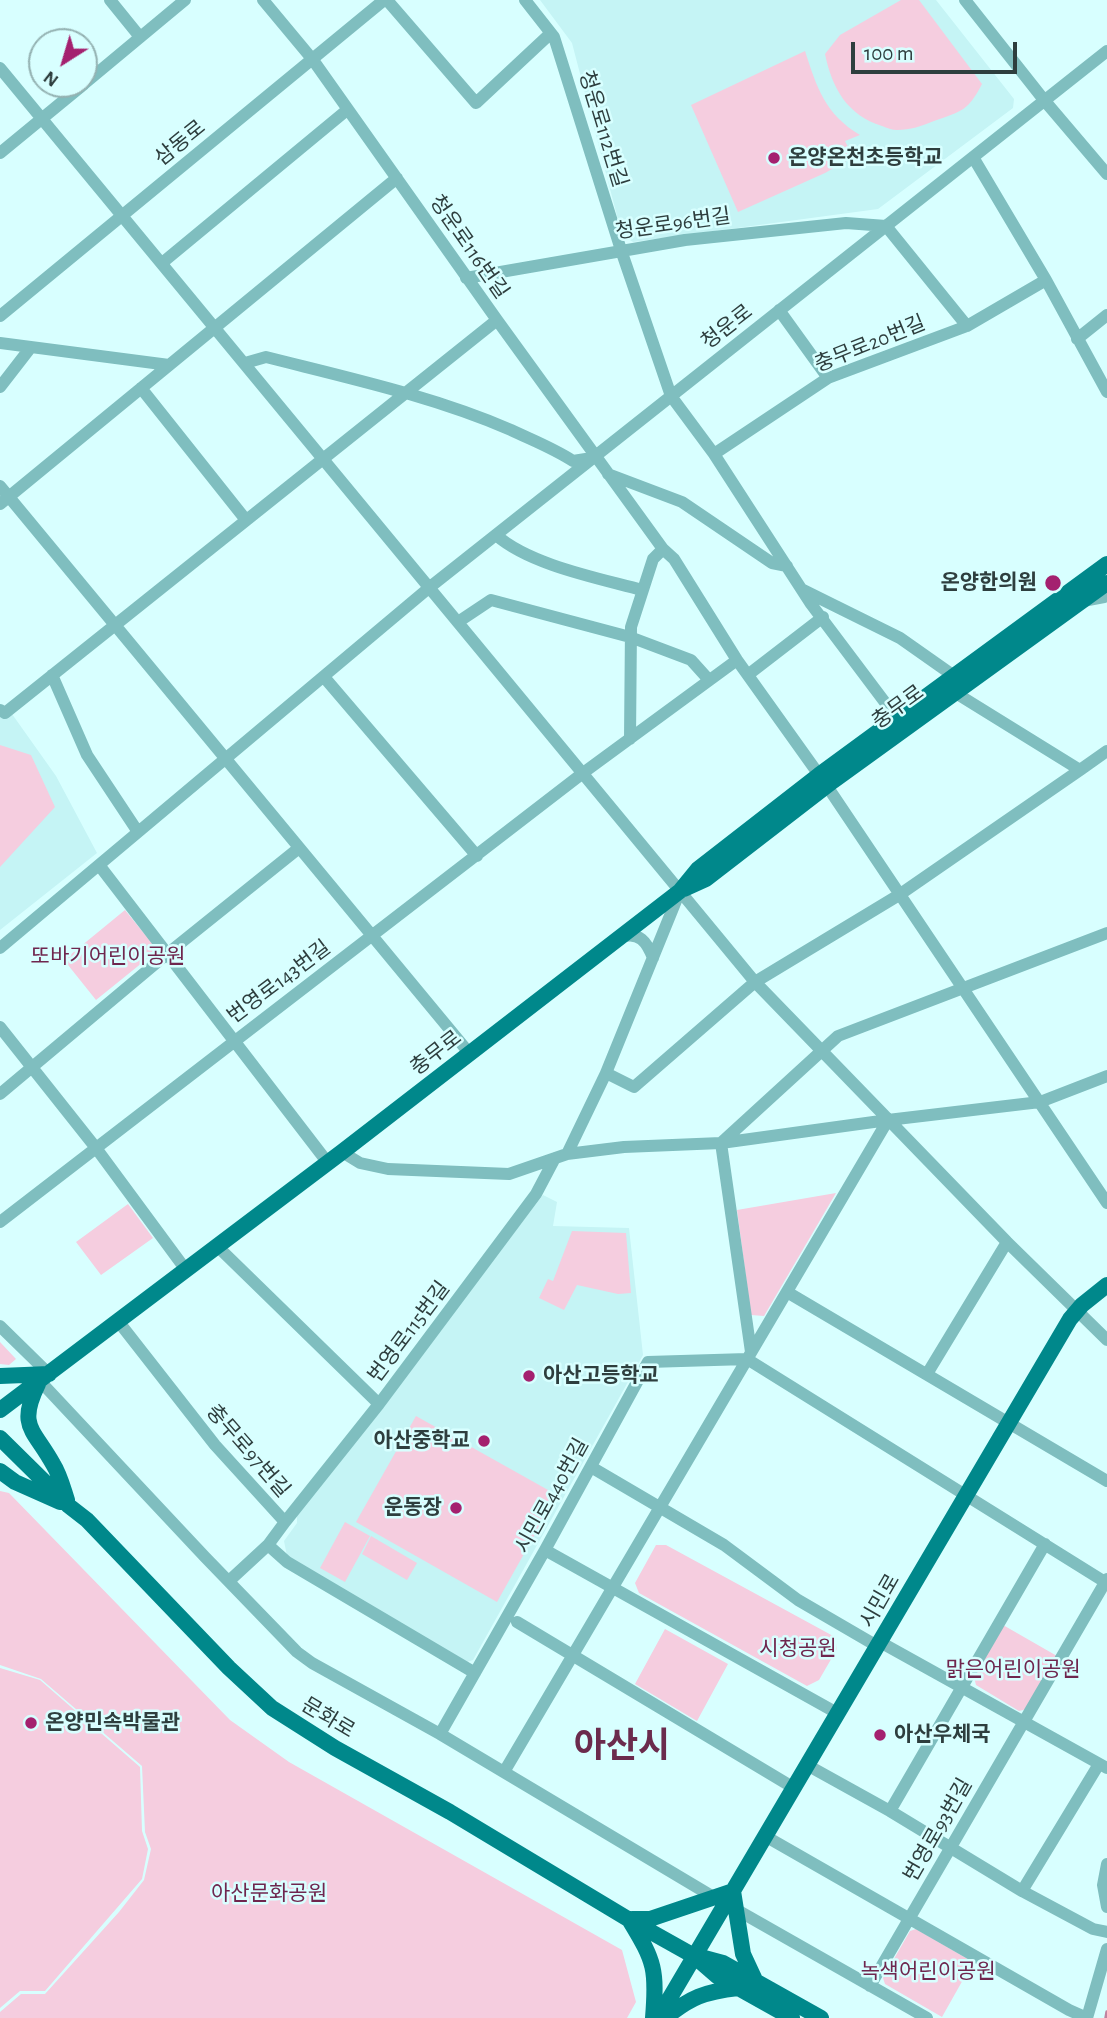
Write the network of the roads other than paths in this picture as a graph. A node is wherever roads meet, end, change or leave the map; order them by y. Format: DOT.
graph roads {
  1 [pos="110,0"];
  2 [pos="185,0"];
  3 [pos="263,0"];
  4 [pos="385,0"];
  5 [pos="525,0"];
  6 [pos="965,0"];
  7 [pos="551,33"];
  8 [pos="140,37"];
  9 [pos="1107,51"];
  10 [pos="313,60"];
  11 [pos="0,68"];
  12 [pos="98,72"];
  13 [pos="67,98"];
  14 [pos="1044,100"];
  15 [pos="347,110"];
  16 [pos="42,119"];
  17 [pos="0,153"];
  18 [pos="972,157"];
  19 [pos="1107,174"];
  20 [pos="397,178"];
  21 [pos="122,215"];
  22 [pos="886,226"];
  23 [pos="621,250"];
  24 [pos="162,263"];
  25 [pos="466,278"];
  26 [pos="1046,280"];
  27 [pos="779,310"];
  28 [pos="1107,315"];
  29 [pos="0,316"];
  30 [pos="497,320"];
  31 [pos="967,326"];
  32 [pos="215,327"];
  33 [pos="1077,339"];
  34 [pos="0,344"];
  35 [pos="31,347"];
  36 [pos="245,363"];
  37 [pos="169,365"];
  38 [pos="828,378"];
  39 [pos="0,387"];
  40 [pos="141,388"];
  41 [pos="1107,391"];
  42 [pos="406,392"];
  43 [pos="671,396"];
  44 [pos="714,454"];
  45 [pos="594,457"];
  46 [pos="324,458"];
  47 [pos="608,474"];
  48 [pos="3,496"];
  49 [pos="246,520"];
  50 [pos="495,535"];
  51 [pos="663,549"];
  52 [pos="1107,564"];
  53 [pos="787,566"];
  54 [pos="1107,583"];
  55 [pos="430,587"];
  56 [pos="642,590"];
  57 [pos="803,590"];
  58 [pos="1107,590"];
  59 [pos="1083,601"];
  60 [pos="823,617"];
  61 [pos="458,622"];
  62 [pos="115,625"];
  63 [pos="630,637"];
  64 [pos="737,660"];
  65 [pos="749,674"];
  66 [pos="52,675"];
  67 [pos="324,677"];
  68 [pos="709,680"];
  69 [pos="954,684"];
  70 [pos="0,710"];
  71 [pos="900,723"];
  72 [pos="630,739"];
  73 [pos="1107,751"];
  74 [pos="226,759"];
  75 [pos="1080,770"];
  76 [pos="583,773"];
  77 [pos="823,781"];
  78 [pos="138,832"];
  79 [pos="299,848"];
  80 [pos="477,856"];
  81 [pos="99,865"];
  82 [pos="680,891"];
  83 [pos="899,895"];
  84 [pos="1107,933"];
  85 [pos="372,936"];
  86 [pos="618,939"];
  87 [pos="0,948"];
  88 [pos="167,954"];
  89 [pos="653,958"];
  90 [pos="755,982"];
  91 [pos="965,989"];
  92 [pos="0,1027"];
  93 [pos="234,1041"];
  94 [pos="821,1052"];
  95 [pos="470,1054"];
  96 [pos="32,1068"];
  97 [pos="606,1073"];
  98 [pos="1107,1076"];
  99 [pos="0,1094"];
  100 [pos="1040,1102"];
  101 [pos="888,1120"];
  102 [pos="721,1143"];
  103 [pos="96,1148"];
  104 [pos="342,1153"];
  105 [pos="561,1156"];
  106 [pos="328,1163"];
  107 [pos="1107,1203"];
  108 [pos="0,1222"];
  109 [pos="1007,1242"];
  110 [pos="217,1246"];
  111 [pos="186,1270"];
  112 [pos="1107,1285"];
  113 [pos="787,1292"];
  114 [pos="1076,1311"];
  115 [pos="118,1321"];
  116 [pos="0,1326"];
  117 [pos="1107,1340"];
  118 [pos="749,1355"];
  119 [pos="927,1374"];
  120 [pos="0,1377"];
  121 [pos="44,1377"];
  122 [pos="379,1404"];
  123 [pos="0,1410"];
  124 [pos="1009,1422"];
  125 [pos="0,1438"];
  126 [pos="591,1466"];
  127 [pos="0,1471"];
  128 [pos="1107,1480"];
  129 [pos="966,1495"];
  130 [pos="69,1506"];
  131 [pos="660,1507"];
  132 [pos="285,1522"];
  133 [pos="1045,1544"];
  134 [pos="268,1545"];
  135 [pos="545,1550"];
  136 [pos="229,1581"];
  137 [pos="1106,1581"];
  138 [pos="612,1588"];
  139 [pos="517,1622"];
  140 [pos="878,1644"];
  141 [pos="572,1656"];
  142 [pos="475,1673"];
  143 [pos="961,1686"];
  144 [pos="837,1713"];
  145 [pos="1024,1722"];
  146 [pos="440,1734"];
  147 [pos="807,1765"];
  148 [pos="1103,1766"];
  149 [pos="504,1772"];
  150 [pos="794,1787"];
  151 [pos="890,1811"];
  152 [pos="765,1836"];
  153 [pos="951,1847"];
  154 [pos="1107,1864"];
  155 [pos="733,1891"];
  156 [pos="1022,1891"];
  157 [pos="715,1898"];
  158 [pos="1107,1907"];
  159 [pos="737,1910"];
  160 [pos="628,1919"];
  161 [pos="908,1920"];
  162 [pos="1107,1932"];
  163 [pos="1107,1949"];
  164 [pos="694,1956"];
  165 [pos="756,1982"];
  166 [pos="870,1986"];
  167 [pos="738,1987"];
  168 [pos="655,2018"];
  169 [pos="665,2018"];
  170 [pos="792,2018"];
  171 [pos="821,2018"];
  172 [pos="927,2018"];
  173 [pos="1087,2018"];
  1 -- 8 [label="street"];
  2 -- 8 [label="street"];
  3 -- 10 [label="street, 청운로116번길"];
  4 -- 7 [label="street"];
  4 -- 10 [label="street, 삼동로"];
  5 -- 7 [label="street, 청운로112번길"];
  6 -- 14 [label="street"];
  7 -- 23 [label="street, 청운로112번길"];
  8 -- 12 [label="street"];
  9 -- 14 [label="street, 청운로"];
  10 -- 15 [label="street, 청운로116번길"];
  10 -- 21 [label="street, 삼동로"];
  11 -- 16 [label="street"];
  13 -- 16 [label="street"];
  14 -- 18 [label="street, 청운로"];
  14 -- 19 [label="street"];
  15 -- 20 [label="street, 청운로116번길"];
  15 -- 24 [label="street"];
  16 -- 17 [label="street"];
  16 -- 21 [label="street"];
  18 -- 22 [label="street, 청운로"];
  18 -- 26 [label="street"];
  20 -- 25 [label="street, 청운로116번길"];
  20 -- 32 [label="street"];
  21 -- 24 [label="street"];
  21 -- 29 [label="street, 삼동로"];
  22 -- 23 [label="street, 청운로96번길"];
  22 -- 27 [label="street, 청운로"];
  22 -- 31 [label="street"];
  23 -- 25 [label="street, 청운로96번길"];
  23 -- 43 [label="street, 청운로112번길"];
  24 -- 32 [label="street"];
  25 -- 30 [label="street, 청운로116번길"];
  26 -- 31 [label="street, 충무로20번길"];
  26 -- 33 [label="street"];
  27 -- 38 [label="street"];
  27 -- 43 [label="street, 청운로"];
  28 -- 33 [label="street"];
  30 -- 42 [label="street"];
  30 -- 45 [label="street, 청운로116번길"];
  31 -- 38 [label="street, 충무로20번길"];
  32 -- 36 [label="street"];
  32 -- 37 [label="street"];
  33 -- 41 [label="street"];
  34 -- 35 [label="street"];
  35 -- 37 [label="street"];
  35 -- 39 [label="street"];
  36 -- 42 [label="street"];
  36 -- 46 [label="street"];
  37 -- 40 [label="street"];
  38 -- 44 [label="street, 충무로20번길"];
  40 -- 48 [label="street"];
  40 -- 49 [label="street"];
  42 -- 45 [label="street"];
  42 -- 46 [label="street"];
  43 -- 44 [label="street, 청운로112번길"];
  43 -- 45 [label="street, 청운로"];
  44 -- 53 [label="street, 청운로112번길"];
  45 -- 47 [label="street, 청운로116번길"];
  45 -- 50 [label="street, 청운로"];
  46 -- 49 [label="street"];
  46 -- 55 [label="street"];
  47 -- 51 [label="street, 청운로116번길"];
  47 -- 53 [label="street"];
  48 -- 62 [label="street"];
  49 -- 62 [label="street"];
  50 -- 55 [label="street, 청운로"];
  50 -- 56 [label="street"];
  51 -- 56 [label="street"];
  51 -- 64 [label="street, 청운로116번길"];
  52 -- 69 [label="main road, 충무로"];
  53 -- 57 [label="street, 청운로112번길"];
  54 -- 59 [label="main road, 충무로"];
  55 -- 61 [label="street"];
  55 -- 67 [label="street, 청운로"];
  56 -- 63 [label="street"];
  57 -- 60 [label="street, 청운로112번길"];
  57 -- 69 [label="street, 충무로"];
  58 -- 59 [label="street"];
  59 -- 69 [label="main road, 충무로"];
  60 -- 65 [label="street"];
  60 -- 71 [label="street, 청운로112번길"];
  61 -- 63 [label="street"];
  61 -- 76 [label="street"];
  62 -- 66 [label="street"];
  62 -- 74 [label="street"];
  63 -- 68 [label="street"];
  63 -- 72 [label="street"];
  64 -- 65 [label="street, 청운로116번길"];
  64 -- 68 [label="street, 번영로143번길"];
  65 -- 77 [label="street, 청운로116번길"];
  66 -- 70 [label="street"];
  66 -- 78 [label="street"];
  67 -- 74 [label="street, 청운로"];
  67 -- 80 [label="street"];
  68 -- 72 [label="street, 번영로143번길"];
  69 -- 71 [label="main road, 충무로"];
  69 -- 75 [label="street"];
  71 -- 77 [label="main road, 충무로"];
  72 -- 76 [label="street, 번영로143번길"];
  73 -- 75 [label="street"];
  74 -- 78 [label="street, 청운로"];
  74 -- 79 [label="street"];
  75 -- 83 [label="street"];
  76 -- 80 [label="street, 번영로143번길"];
  76 -- 82 [label="street"];
  77 -- 82 [label="main road, 충무로"];
  77 -- 83 [label="street, 청운로116번길"];
  78 -- 81 [label="street, 청운로"];
  79 -- 85 [label="street"];
  79 -- 88 [label="street"];
  80 -- 85 [label="street, 번영로143번길"];
  81 -- 87 [label="street, 청운로"];
  81 -- 88 [label="street"];
  82 -- 86 [label="main road, 충무로"];
  82 -- 89 [label="street, 번영로115번길"];
  82 -- 90 [label="street"];
  83 -- 90 [label="street"];
  83 -- 91 [label="street, 청운로116번길"];
  84 -- 91 [label="street"];
  85 -- 93 [label="street, 번영로143번길"];
  85 -- 95 [label="street"];
  86 -- 89 [label="street"];
  86 -- 95 [label="main road, 충무로"];
  88 -- 93 [label="street"];
  88 -- 96 [label="street"];
  89 -- 97 [label="street, 번영로115번길"];
  90 -- 94 [label="street"];
  90 -- 97 [label="street"];
  91 -- 94 [label="street"];
  91 -- 100 [label="street, 청운로116번길"];
  92 -- 96 [label="street"];
  93 -- 103 [label="street, 번영로143번길"];
  93 -- 106 [label="street"];
  94 -- 101 [label="street"];
  94 -- 102 [label="street"];
  95 -- 104 [label="main road, 충무로"];
  96 -- 99 [label="street"];
  96 -- 103 [label="street"];
  97 -- 105 [label="street, 번영로115번길"];
  98 -- 100 [label="street"];
  100 -- 101 [label="street"];
  100 -- 107 [label="street, 청운로116번길"];
  101 -- 102 [label="street"];
  101 -- 109 [label="street"];
  101 -- 113 [label="street"];
  102 -- 105 [label="street"];
  102 -- 118 [label="street"];
  103 -- 108 [label="street, 번영로143번길"];
  103 -- 111 [label="street"];
  104 -- 105 [label="street"];
  104 -- 106 [label="main road, 충무로"];
  105 -- 122 [label="street, 번영로115번길"];
  106 -- 110 [label="main road, 충무로"];
  109 -- 114 [label="street"];
  109 -- 119 [label="street"];
  110 -- 111 [label="main road, 충무로"];
  110 -- 122 [label="street"];
  111 -- 115 [label="main road, 충무로"];
  112 -- 114 [label="main road, 시민로"];
  113 -- 118 [label="street"];
  113 -- 119 [label="street"];
  114 -- 117 [label="street"];
  114 -- 124 [label="main road, 시민로"];
  115 -- 121 [label="main road, 충무로"];
  115 -- 132 [label="street, 충무로97번길"];
  116 -- 121 [label="street"];
  118 -- 126 [label="street, 시민로440번길"];
  118 -- 129 [label="street"];
  118 -- 131 [label="street"];
  119 -- 124 [label="street"];
  120 -- 121 [label="main road"];
  121 -- 123 [label="main road, 충무로"];
  121 -- 130 [label="main road"];
  121 -- 136 [label="street"];
  122 -- 132 [label="street, 번영로115번길"];
  124 -- 128 [label="street"];
  124 -- 129 [label="main road, 시민로"];
  125 -- 130 [label="main road, 문화로"];
  126 -- 131 [label="street"];
  126 -- 135 [label="street, 시민로440번길"];
  127 -- 130 [label="main road"];
  129 -- 133 [label="street"];
  129 -- 140 [label="main road, 시민로"];
  130 -- 160 [label="main road, 문화로"];
  131 -- 138 [label="street"];
  131 -- 140 [label="street"];
  132 -- 134 [label="street, 충무로97번길"];
  133 -- 137 [label="street"];
  133 -- 143 [label="street"];
  134 -- 136 [label="street, 충무로97번길"];
  134 -- 142 [label="street"];
  135 -- 138 [label="street"];
  135 -- 142 [label="street, 시민로440번길"];
  136 -- 146 [label="street"];
  137 -- 145 [label="street, 번영로93번길"];
  138 -- 141 [label="street"];
  138 -- 144 [label="street"];
  139 -- 141 [label="street"];
  140 -- 143 [label="street"];
  140 -- 144 [label="main road, 시민로"];
  141 -- 149 [label="street"];
  141 -- 150 [label="street"];
  142 -- 146 [label="street, 시민로440번길"];
  143 -- 145 [label="street"];
  143 -- 151 [label="street"];
  144 -- 147 [label="main road, 시민로"];
  145 -- 148 [label="street"];
  145 -- 153 [label="street, 번영로93번길"];
  146 -- 149 [label="street"];
  147 -- 150 [label="main road, 시민로"];
  147 -- 151 [label="street"];
  148 -- 156 [label="street"];
  149 -- 157 [label="street"];
  150 -- 152 [label="main road, 시민로"];
  151 -- 153 [label="street"];
  152 -- 155 [label="main road, 시민로"];
  152 -- 161 [label="street"];
  153 -- 156 [label="street"];
  153 -- 161 [label="street, 번영로93번길"];
  154 -- 158 [label="street"];
  155 -- 157 [label="main road"];
  155 -- 159 [label="main road"];
  155 -- 164 [label="main road, 시민로"];
  156 -- 162 [label="street"];
  157 -- 160 [label="main road"];
  159 -- 165 [label="main road"];
  159 -- 166 [label="street"];
  160 -- 164 [label="main road, 문화로"];
  160 -- 168 [label="main road"];
  161 -- 166 [label="street, 번영로93번길"];
  161 -- 173 [label="street"];
  163 -- 173 [label="street"];
  164 -- 165 [label="main road, 문화로"];
  164 -- 167 [label="main road, 문화로"];
  164 -- 168 [label="main road, 시민로"];
  165 -- 171 [label="main road, 문화로"];
  166 -- 172 [label="street"];
  167 -- 169 [label="main road"];
  167 -- 170 [label="main road, 문화로"];
}
